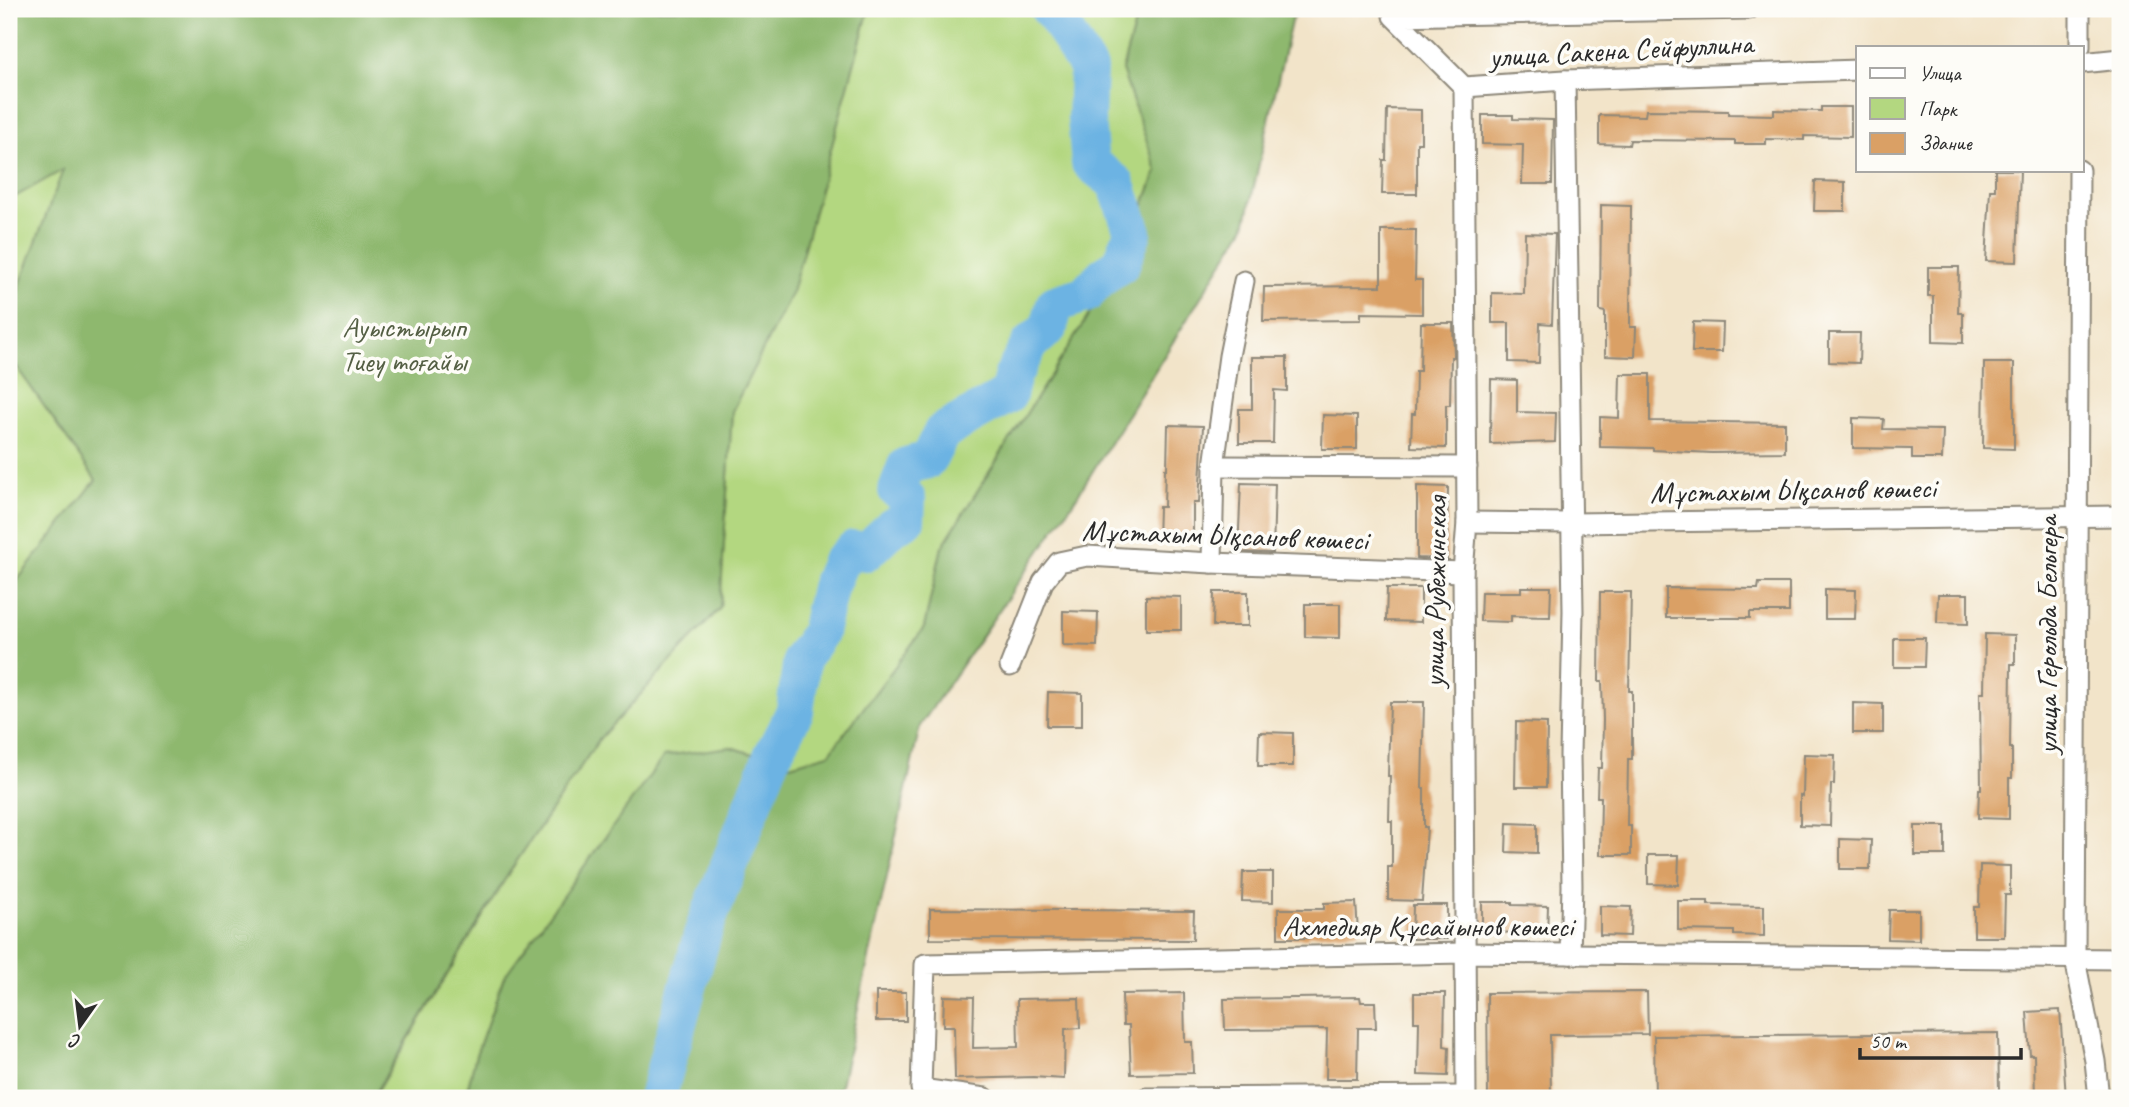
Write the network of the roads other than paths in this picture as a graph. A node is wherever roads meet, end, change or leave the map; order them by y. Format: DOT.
graph roads {
  1 [pos="1749,9"];
  2 [pos="2080,9"];
  3 [pos="1388,12"];
  4 [pos="2080,46"];
  5 [pos="2120,59"];
  6 [pos="2084,63"];
  7 [pos="1856,70"];
  8 [pos="1565,80"];
  9 [pos="1464,88"];
  10 [pos="2080,172"];
  11 [pos="1244,281"];
  12 [pos="1214,466"];
  13 [pos="1467,467"];
  14 [pos="2077,516"];
  15 [pos="2120,516"];
  16 [pos="1467,522"];
  17 [pos="1571,523"];
  18 [pos="1212,563"];
  19 [pos="1463,572"];
  20 [pos="1010,666"];
  21 [pos="1464,953"];
  22 [pos="1570,954"];
  23 [pos="2075,959"];
  24 [pos="2120,959"];
  25 [pos="2120,1095"];
  26 [pos="1466,1097"];
  27 [pos="985,1098"];
  28 [pos="1146,1098"];
  29 [pos="2099,1098"];
  1 -- 3 [label="street, улица Сакена Сейфуллина"];
  2 -- 4 [label="street"];
  3 -- 9 [label="street, улица Сакена Сейфуллина"];
  5 -- 6 [label="street"];
  7 -- 8 [label="street, улица Сакена Сейфуллина"];
  8 -- 9 [label="street, улица Сакена Сейфуллина"];
  8 -- 17 [label="street"];
  9 -- 13 [label="street, улица Рубежинская"];
  10 -- 14 [label="street, улица Герольда Бельгера"];
  11 -- 12 [label="street"];
  12 -- 13 [label="street"];
  12 -- 18 [label="street"];
  13 -- 16 [label="street, улица Рубежинская"];
  14 -- 15 [label="street, Мұстахым Ықсанов көшесі"];
  14 -- 17 [label="street, Мұстахым Ықсанов көшесі"];
  14 -- 23 [label="street, улица Герольда Бельгера"];
  16 -- 17 [label="street, Мұстахым Ықсанов көшесі"];
  16 -- 19 [label="street, улица Рубежинская"];
  17 -- 22 [label="street"];
  18 -- 19 [label="street, Мұстахым Ықсанов көшесі"];
  18 -- 20 [label="street, Мұстахым Ықсанов көшесі"];
  19 -- 21 [label="street, улица Рубежинская"];
  21 -- 22 [label="street, Ахмедияр Құсайынов көшесі"];
  21 -- 26 [label="street, улица Рубежинская"];
  21 -- 27 [label="street, Ахмедияр Құсайынов көшесі"];
  22 -- 23 [label="street, Ахмедияр Құсайынов көшесі"];
  23 -- 24 [label="street, Ахмедияр Құсайынов көшесі"];
  23 -- 29 [label="street, улица Герольда Бельгера"];
  25 -- 29 [label="lane"];
  26 -- 28 [label="street"];
}
